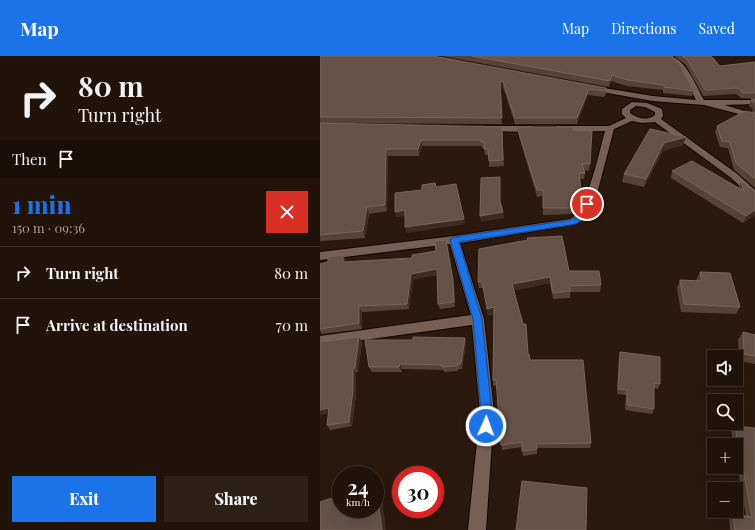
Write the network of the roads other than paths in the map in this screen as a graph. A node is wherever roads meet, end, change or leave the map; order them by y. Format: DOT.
graph roads {
  1 [pos="669,56"];
  2 [pos="586,87"];
  3 [pos="609,92"];
  4 [pos="684,102"];
  5 [pos="701,102"];
  6 [pos="755,102"];
  7 [pos="631,105"];
  8 [pos="656,108"];
  9 [pos="755,117"];
  10 [pos="632,118"];
  11 [pos="656,119"];
  12 [pos="610,128"];
  13 [pos="479,129"];
  14 [pos="755,194"];
  15 [pos="454,240"];
  16 [pos="320,256"];
  17 [pos="478,319"];
  18 [pos="320,341"];
  19 [pos="477,530"];
  1 -- 5 [label="street"];
  2 -- 3 [label="street"];
  3 -- 4 [label="street"];
  3 -- 7 [label="street"];
  4 -- 5 [label="street"];
  4 -- 8 [label="street"];
  5 -- 6 [label="street"];
  5 -- 9 [label="street"];
  7 -- 8 [label="street"];
  7 -- 10 [label="street"];
  8 -- 11 [label="street"];
  10 -- 11 [label="street"];
  10 -- 12 [label="street"];
  11 -- 14 [label="street"];
  12 -- 13 [label="street"];
  12 -- 15 [label="street"];
  15 -- 16 [label="street"];
  15 -- 17 [label="street"];
  17 -- 18 [label="street"];
  17 -- 19 [label="street"];
}
